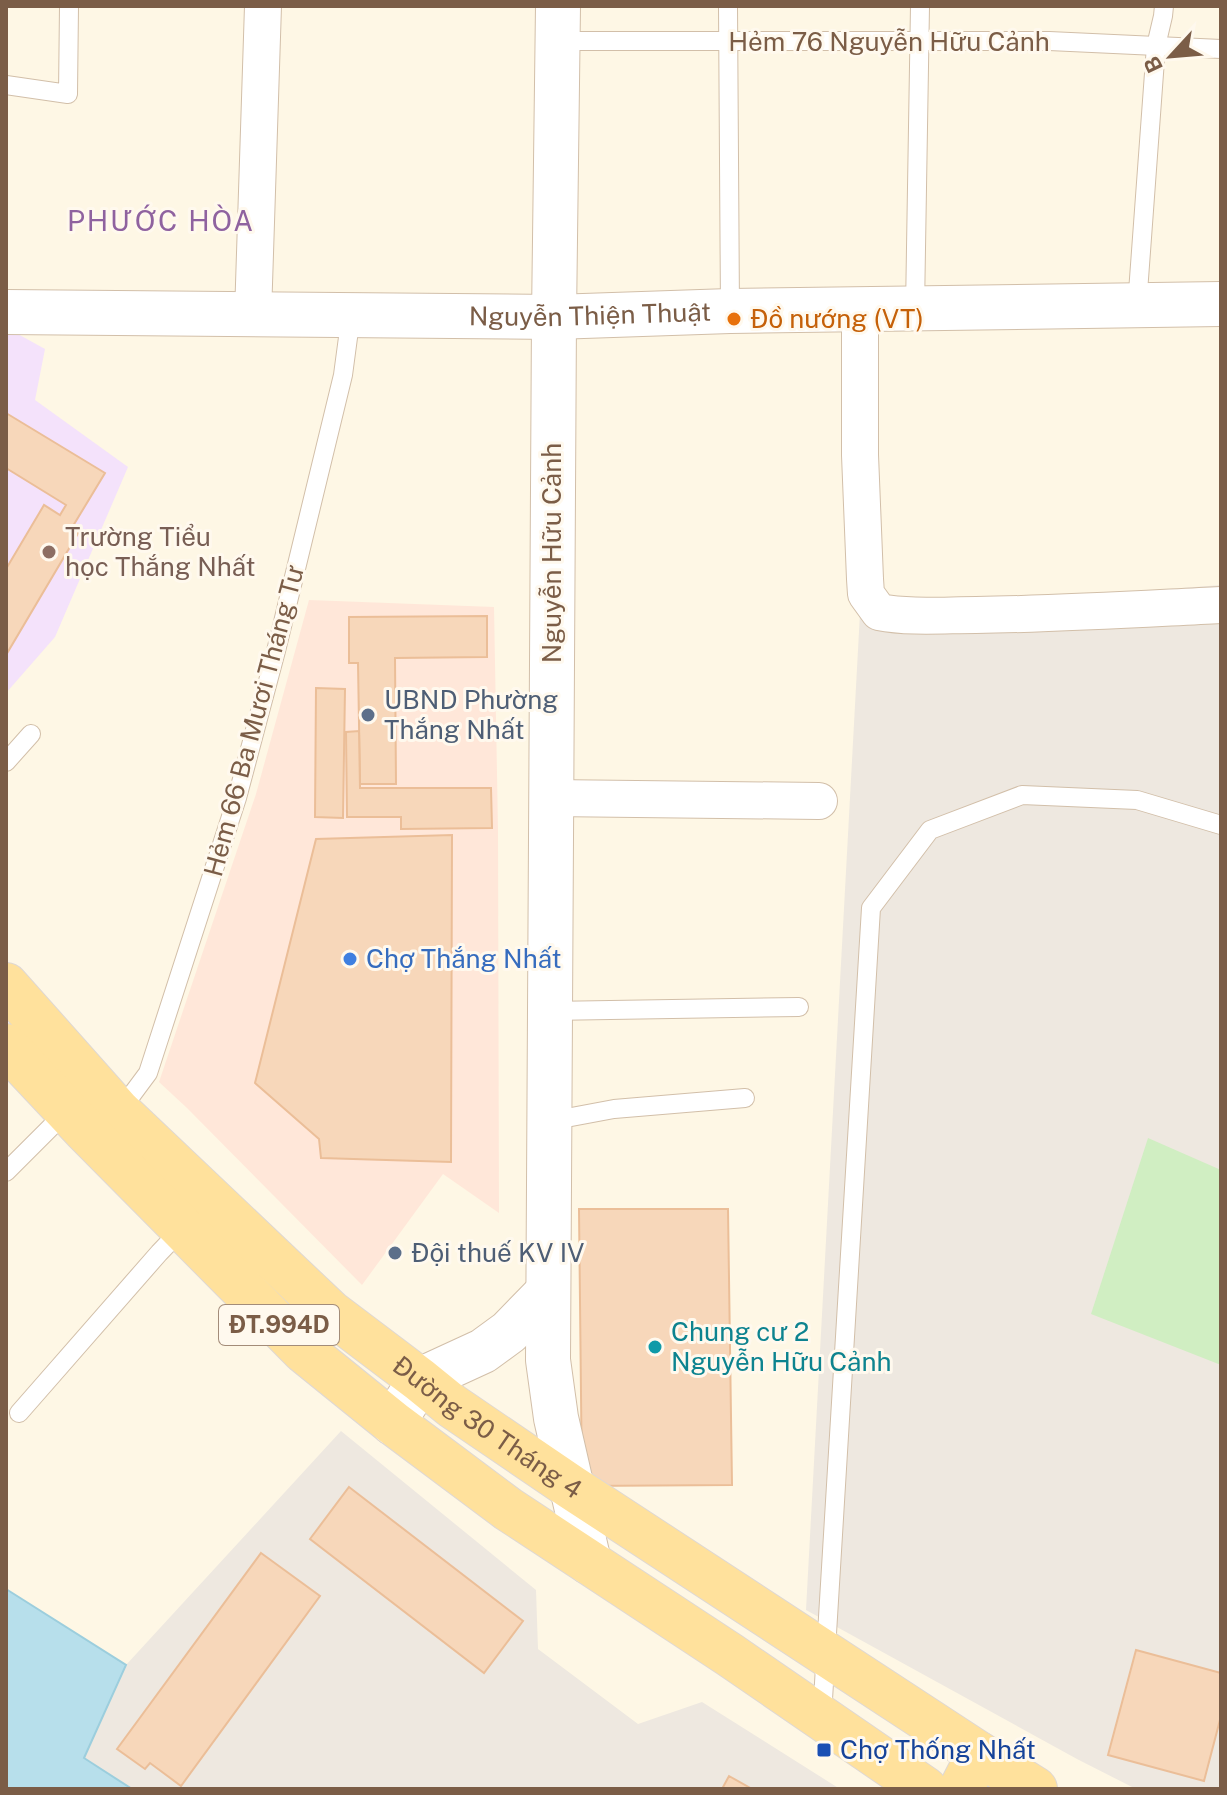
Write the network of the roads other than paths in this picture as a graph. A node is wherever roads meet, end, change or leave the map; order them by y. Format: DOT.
graph roads {
  1 [pos="69,6"];
  2 [pos="263,6"];
  3 [pos="728,6"];
  4 [pos="920,6"];
  5 [pos="1164,6"];
  6 [pos="558,23"];
  7 [pos="728,41"];
  8 [pos="920,41"];
  9 [pos="1156,46"];
  10 [pos="1221,49"];
  11 [pos="6,85"];
  12 [pos="1221,304"];
  13 [pos="1137,306"];
  14 [pos="860,309"];
  15 [pos="915,309"];
  16 [pos="730,311"];
  17 [pos="6,312"];
  18 [pos="253,315"];
  19 [pos="351,315"];
  20 [pos="554,317"];
  21 [pos="1221,605"];
  22 [pos="31,734"];
  23 [pos="6,762"];
  24 [pos="551,798"];
  25 [pos="819,801"];
  26 [pos="1221,825"];
  27 [pos="6,985"];
  28 [pos="799,1007"];
  29 [pos="549,1011"];
  30 [pos="6,1046"];
  31 [pos="745,1098"];
  32 [pos="67,1111"];
  33 [pos="119,1112"];
  34 [pos="548,1121"];
  35 [pos="6,1172"];
  36 [pos="182,1229"];
  37 [pos="547,1293"];
  38 [pos="420,1380"];
  39 [pos="19,1413"];
  40 [pos="393,1423"];
  41 [pos="571,1487"];
  42 [pos="589,1562"];
  43 [pos="826,1654"];
  44 [pos="822,1718"];
  45 [pos="970,1772"];
  46 [pos="925,1789"];
  47 [pos="1035,1789"];
  1 -- 11 [label="lane"];
  2 -- 18 [label="street"];
  3 -- 7 [label="lane"];
  4 -- 8 [label="lane"];
  5 -- 9 [label="lane"];
  6 -- 7 [label="lane, Hẻm 76 Nguyễn Hữu Cảnh"];
  6 -- 20 [label="street, Nguyễn Hữu Cảnh"];
  7 -- 8 [label="lane, Hẻm 76 Nguyễn Hữu Cảnh"];
  7 -- 16 [label="lane"];
  8 -- 9 [label="lane, Hẻm 76 Nguyễn Hữu Cảnh"];
  8 -- 15 [label="lane"];
  9 -- 10 [label="lane, Hẻm 76 Nguyễn Hữu Cảnh"];
  9 -- 13 [label="lane"];
  12 -- 13 [label="street, Nguyễn Thiện Thuật"];
  13 -- 15 [label="street, Nguyễn Thiện Thuật"];
  14 -- 15 [label="street, Nguyễn Thiện Thuật"];
  14 -- 16 [label="street, Nguyễn Thiện Thuật"];
  14 -- 21 [label="street"];
  16 -- 20 [label="street, Nguyễn Thiện Thuật"];
  17 -- 18 [label="street, Nguyễn Thiện Thuật"];
  18 -- 19 [label="street, Nguyễn Thiện Thuật"];
  19 -- 20 [label="street, Nguyễn Thiện Thuật"];
  19 -- 33 [label="lane, Hẻm 66 Ba Mươi Tháng Tư"];
  20 -- 24 [label="street, Nguyễn Hữu Cảnh"];
  22 -- 23 [label="lane"];
  24 -- 25 [label="street"];
  24 -- 29 [label="street, Nguyễn Hữu Cảnh"];
  26 -- 43 [label="lane"];
  27 -- 33 [label="main road, Đường 30 Tháng 4 / ĐT.994D"];
  28 -- 29 [label="lane"];
  29 -- 34 [label="street, Nguyễn Hữu Cảnh"];
  30 -- 32 [label="main road, Đường 30 Tháng 4 / ĐT.994D"];
  31 -- 34 [label="lane"];
  32 -- 35 [label="lane"];
  32 -- 36 [label="main road, Đường 30 Tháng 4 / ĐT.994D"];
  33 -- 38 [label="main road, Đường 30 Tháng 4 / ĐT.994D"];
  34 -- 37 [label="street, Nguyễn Hữu Cảnh"];
  36 -- 39 [label="lane"];
  36 -- 40 [label="main road, Đường 30 Tháng 4 / ĐT.994D"];
  37 -- 38 [label="street"];
  37 -- 41 [label="street, Nguyễn Hữu Cảnh"];
  38 -- 40 [label="street"];
  38 -- 41 [label="main road, Đường 30 Tháng 4 / ĐT.994D"];
  40 -- 42 [label="main road, Đường 30 Tháng 4 / ĐT.994D"];
  41 -- 42 [label="street, Nguyễn Hữu Cảnh"];
  41 -- 43 [label="main road, Đường 30 Tháng 4"];
  42 -- 44 [label="main road, Đường 30 Tháng 4 / ĐT.994D"];
  43 -- 44 [label="lane"];
  43 -- 45 [label="main road, Đường 30 Tháng 4"];
  44 -- 46 [label="main road, Đường 30 Tháng 4 / ĐT.994D"];
  45 -- 47 [label="main road, Đường 30 Tháng 4"];
}
